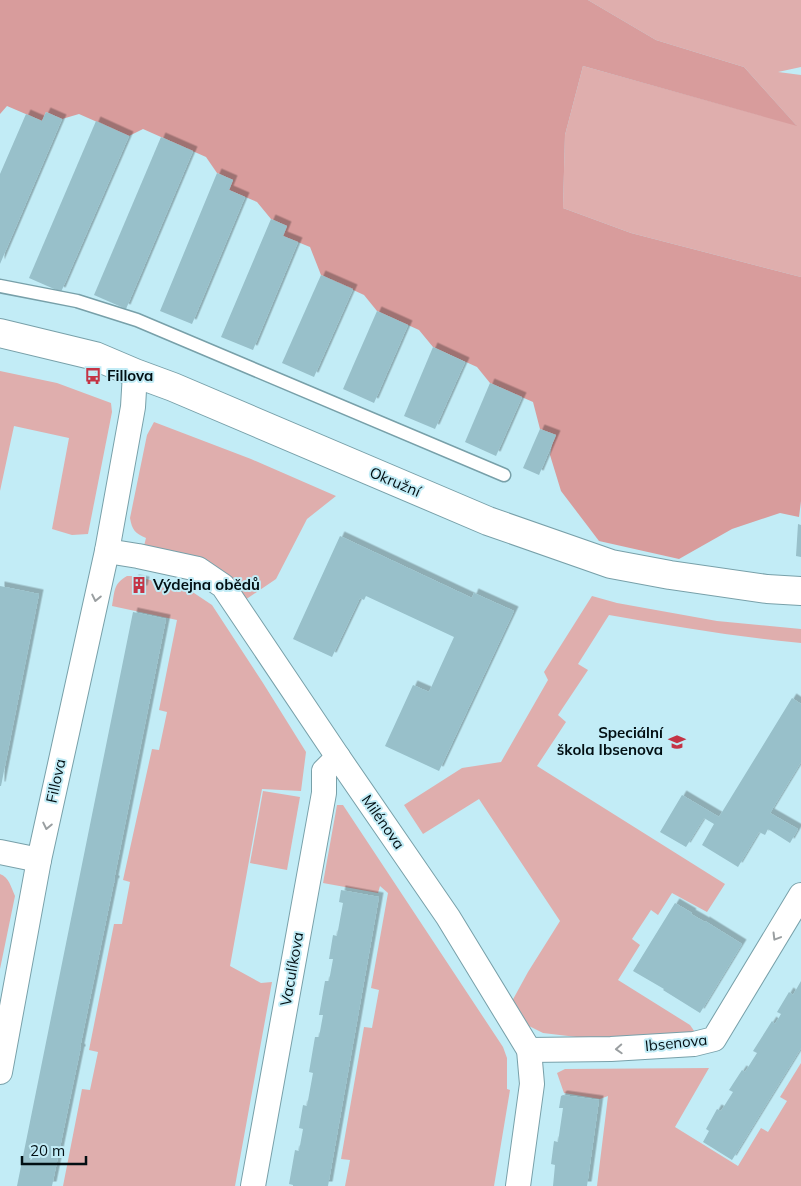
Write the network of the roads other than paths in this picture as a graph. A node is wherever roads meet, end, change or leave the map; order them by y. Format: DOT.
graph roads {
  1 [pos="0,286"];
  2 [pos="0,333"];
  3 [pos="135,373"];
  4 [pos="504,475"];
  5 [pos="107,551"];
  6 [pos="801,591"];
  7 [pos="338,757"];
  8 [pos="0,852"];
  9 [pos="39,860"];
  10 [pos="801,895"];
  11 [pos="530,1050"];
  12 [pos="0,1072"];
  13 [pos="253,1186"];
  14 [pos="518,1186"];
  1 -- 4 [label="lane"];
  2 -- 3 [label="street, Okružní"];
  3 -- 5 [label="street, Fillova"];
  3 -- 6 [label="street, Okružní"];
  5 -- 7 [label="street, Milénova"];
  5 -- 9 [label="street, Fillova, one-way"];
  7 -- 11 [label="street, Milénova"];
  7 -- 13 [label="street, Vaculíkova"];
  8 -- 9 [label="street"];
  9 -- 12 [label="street, Fillova"];
  10 -- 11 [label="street, Ibsenova, one-way"];
  11 -- 14 [label="street, Milénova"];
}
